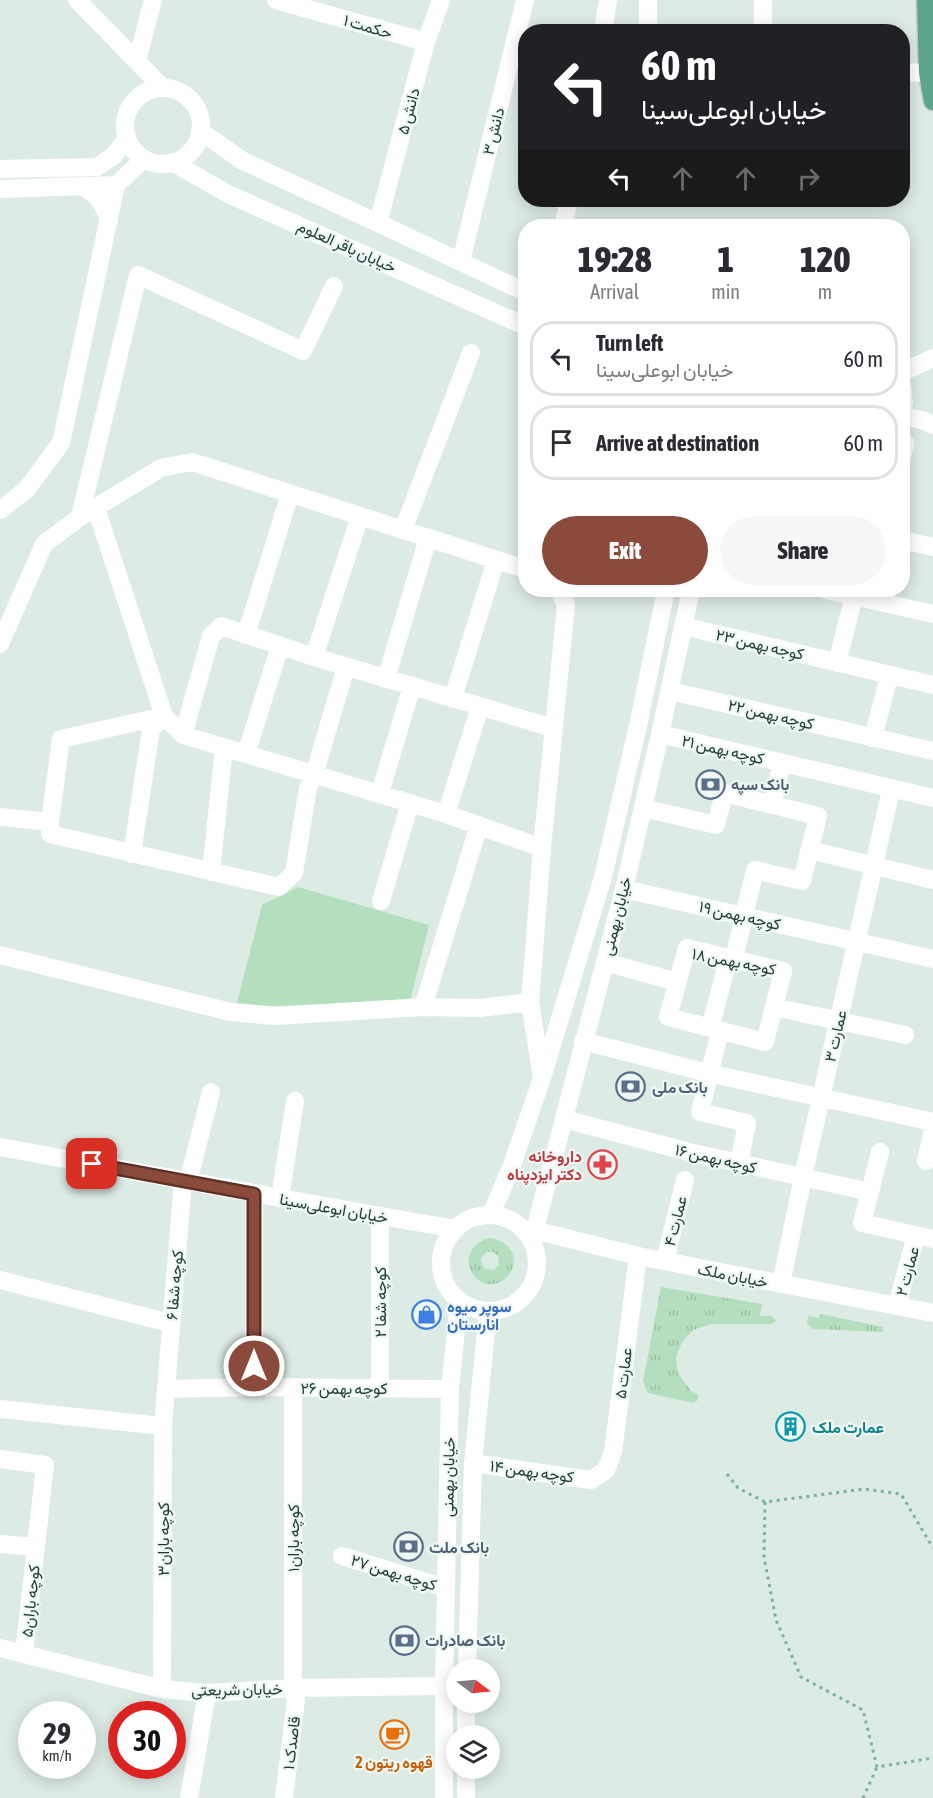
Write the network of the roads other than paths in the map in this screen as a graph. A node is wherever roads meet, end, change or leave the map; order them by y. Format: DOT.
graph roads {
  1 [pos="77,0"];
  2 [pos="153,0"];
  3 [pos="276,0"];
  4 [pos="441,0"];
  5 [pos="525,0"];
  6 [pos="608,0"];
  7 [pos="648,0"];
  8 [pos="763,0"];
  9 [pos="926,0"];
  10 [pos="519,24"];
  11 [pos="604,24"];
  12 [pos="648,24"];
  13 [pos="763,24"];
  14 [pos="518,29"];
  15 [pos="426,42"];
  16 [pos="137,61"];
  17 [pos="910,72"];
  18 [pos="928,73"];
  19 [pos="164,88"];
  20 [pos="933,101"];
  21 [pos="200,131"];
  22 [pos="127,139"];
  23 [pos="144,159"];
  24 [pos="172,162"];
  25 [pos="0,169"];
  26 [pos="116,185"];
  27 [pos="80,186"];
  28 [pos="0,189"];
  29 [pos="109,220"];
  30 [pos="378,223"];
  31 [pos="461,261"];
  32 [pos="334,286"];
  33 [pos="518,289"];
  34 [pos="518,323"];
  35 [pos="471,353"];
  36 [pos="933,358"];
  37 [pos="910,368"];
  38 [pos="910,418"];
  39 [pos="933,425"];
  40 [pos="290,494"];
  41 [pos="96,508"];
  42 [pos="0,510"];
  43 [pos="360,516"];
  44 [pos="80,517"];
  45 [pos="403,530"];
  46 [pos="428,538"];
  47 [pos="910,542"];
  48 [pos="933,547"];
  49 [pos="496,560"];
  50 [pos="518,567"];
  51 [pos="562,597"];
  52 [pos="665,597"];
  53 [pos="690,597"];
  54 [pos="854,597"];
  55 [pos="883,597"];
  56 [pos="933,614"];
  57 [pos="684,626"];
  58 [pos="246,635"];
  59 [pos="0,644"];
  60 [pos="280,646"];
  61 [pos="314,657"];
  62 [pos="837,663"];
  63 [pos="346,667"];
  64 [pos="889,676"];
  65 [pos="386,679"];
  66 [pos="933,685"];
  67 [pos="412,686"];
  68 [pos="670,691"];
  69 [pos="453,699"];
  70 [pos="480,707"];
  71 [pos="164,716"];
  72 [pos="553,728"];
  73 [pos="660,734"];
  74 [pos="183,735"];
  75 [pos="873,738"];
  76 [pos="224,748"];
  77 [pos="933,751"];
  78 [pos="246,754"];
  79 [pos="782,763"];
  80 [pos="314,775"];
  81 [pos="891,789"];
  82 [pos="380,793"];
  83 [pos="933,798"];
  84 [pos="410,802"];
  85 [pos="772,805"];
  86 [pos="643,808"];
  87 [pos="446,814"];
  88 [pos="0,817"];
  89 [pos="50,822"];
  90 [pos="478,825"];
  91 [pos="542,848"];
  92 [pos="810,849"];
  93 [pos="132,854"];
  94 [pos="873,865"];
  95 [pos="211,872"];
  96 [pos="933,880"];
  97 [pos="624,889"];
  98 [pos="381,901"];
  99 [pos="744,916"];
  100 [pos="856,942"];
  101 [pos="0,955"];
  102 [pos="732,958"];
  103 [pos="933,959"];
  104 [pos="605,962"];
  105 [pos="677,982"];
  106 [pos="530,1002"];
  107 [pos="423,1007"];
  108 [pos="774,1007"];
  109 [pos="838,1021"];
  110 [pos="715,1029"];
  111 [pos="905,1035"];
  112 [pos="583,1041"];
  113 [pos="708,1073"];
  114 [pos="542,1078"];
  115 [pos="211,1092"];
  116 [pos="821,1097"];
  117 [pos="295,1101"];
  118 [pos="564,1119"];
  119 [pos="933,1122"];
  120 [pos="933,1131"];
  121 [pos="0,1147"];
  122 [pos="880,1152"];
  123 [pos="926,1161"];
  124 [pos="739,1163"];
  125 [pos="803,1177"];
  126 [pos="685,1180"];
  127 [pos="186,1181"];
  128 [pos="870,1192"];
  129 [pos="254,1194"];
  130 [pos="280,1198"];
  131 [pos="490,1215"];
  132 [pos="380,1216"];
  133 [pos="456,1228"];
  134 [pos="533,1236"];
  135 [pos="924,1237"];
  136 [pos="638,1256"];
  137 [pos="665,1261"];
  138 [pos="0,1280"];
  139 [pos="781,1284"];
  140 [pos="459,1301"];
  141 [pos="897,1306"];
  142 [pos="488,1311"];
  143 [pos="933,1313"];
  144 [pos="171,1323"];
  145 [pos="254,1387"];
  146 [pos="293,1388"];
  147 [pos="380,1388"];
  148 [pos="166,1389"];
  149 [pos="450,1389"];
  150 [pos="0,1408"];
  151 [pos="163,1426"];
  152 [pos="0,1459"];
  153 [pos="472,1463"];
  154 [pos="591,1480"];
  155 [pos="0,1544"];
  156 [pos="36,1547"];
  157 [pos="342,1556"];
  158 [pos="446,1588"];
  159 [pos="0,1648"];
  160 [pos="24,1654"];
  161 [pos="467,1659"];
  162 [pos="444,1686"];
  163 [pos="293,1688"];
  164 [pos="162,1689"];
  165 [pos="207,1693"];
  166 [pos="466,1779"];
  167 [pos="189,1798"];
  168 [pos="284,1798"];
  169 [pos="444,1798"];
  170 [pos="466,1798"];
  1 -- 16 [label="street"];
  2 -- 16 [label="street"];
  3 -- 15 [label="street, حکمت ۱"];
  4 -- 15 [label="street, دانش ۵"];
  5 -- 10 [label="street, دانش ۳"];
  6 -- 11 [label="street"];
  7 -- 12 [label="street"];
  8 -- 13 [label="street"];
  9 -- 18 [label="main road"];
  14 -- 31 [label="street, دانش ۳"];
  15 -- 30 [label="street, دانش ۵"];
  16 -- 19 [label="street"];
  17 -- 18 [label="street"];
  18 -- 20 [label="main road"];
  19 -- 21 [label="street"];
  19 -- 22 [label="street"];
  21 -- 24 [label="street"];
  21 -- 30 [label="street, خیابان باقر العلوم"];
  22 -- 23 [label="street"];
  22 -- 25 [label="street"];
  23 -- 24 [label="street"];
  23 -- 26 [label="street"];
  24 -- 34 [label="street, خیابان باقر العلوم"];
  26 -- 27 [label="street"];
  26 -- 29 [label="street"];
  27 -- 28 [label="street"];
  27 -- 29 [label="street"];
  29 -- 42 [label="street"];
  30 -- 31 [label="street, خیابان باقر العلوم"];
  31 -- 33 [label="street, خیابان باقر العلوم"];
  32 -- 44 [label="street"];
  35 -- 45 [label="street"];
  36 -- 37 [label="street"];
  38 -- 39 [label="street"];
  40 -- 41 [label="street"];
  40 -- 43 [label="street"];
  40 -- 58 [label="street"];
  41 -- 44 [label="street"];
  41 -- 71 [label="street"];
  43 -- 45 [label="street"];
  43 -- 61 [label="street"];
  44 -- 59 [label="street"];
  45 -- 46 [label="street"];
  46 -- 49 [label="street"];
  46 -- 65 [label="street"];
  47 -- 48 [label="street"];
  49 -- 50 [label="street"];
  49 -- 69 [label="street"];
  51 -- 72 [label="street"];
  52 -- 114 [label="street, خیابان بهمنی"];
  53 -- 57 [label="street, خیابان بهمنی"];
  54 -- 62 [label="street"];
  55 -- 56 [label="street"];
  57 -- 62 [label="street, کوجه بهمن ۲۳"];
  57 -- 68 [label="street, خیابان بهمنی"];
  58 -- 60 [label="street"];
  58 -- 74 [label="street"];
  60 -- 61 [label="street"];
  60 -- 78 [label="street"];
  61 -- 63 [label="street"];
  62 -- 64 [label="street, کوجه بهمن ۲۳"];
  63 -- 65 [label="street"];
  63 -- 80 [label="street"];
  64 -- 66 [label="street, کوجه بهمن ۲۳"];
  64 -- 75 [label="street"];
  65 -- 67 [label="street"];
  67 -- 69 [label="street"];
  67 -- 82 [label="street"];
  68 -- 73 [label="street, خیابان بهمنی"];
  68 -- 75 [label="street, کوچه بهمن ۲۲"];
  69 -- 70 [label="street"];
  70 -- 72 [label="street"];
  70 -- 87 [label="street"];
  71 -- 74 [label="street"];
  71 -- 89 [label="street"];
  71 -- 93 [label="street"];
  72 -- 91 [label="street"];
  73 -- 79 [label="street, کوچه بهمن ۲۱"];
  73 -- 86 [label="street, خیابان بهمنی"];
  74 -- 76 [label="street"];
  75 -- 77 [label="street, کوچه بهمن ۲۲"];
  76 -- 78 [label="street"];
  76 -- 95 [label="street"];
  78 -- 80 [label="street"];
  79 -- 81 [label="street, کوچه بهمن ۲۱"];
  79 -- 85 [label="street"];
  80 -- 82 [label="street"];
  80 -- 95 [label="street"];
  81 -- 83 [label="street, کوچه بهمن ۲۱"];
  81 -- 94 [label="street, عمارت ۳"];
  82 -- 84 [label="street"];
  84 -- 87 [label="street"];
  84 -- 98 [label="street"];
  85 -- 86 [label="street"];
  85 -- 92 [label="street"];
  86 -- 97 [label="street, خیابان بهمنی"];
  87 -- 90 [label="street"];
  88 -- 89 [label="street"];
  89 -- 93 [label="street"];
  90 -- 91 [label="street"];
  90 -- 107 [label="street"];
  91 -- 106 [label="street"];
  92 -- 94 [label="street"];
  92 -- 99 [label="street"];
  93 -- 95 [label="street"];
  94 -- 96 [label="street"];
  94 -- 100 [label="street, عمارت ۳"];
  97 -- 99 [label="street, کوچه بهمن ۱۹"];
  97 -- 104 [label="street, خیابان بهمنی"];
  99 -- 100 [label="street, کوچه بهمن ۱۹"];
  99 -- 102 [label="street"];
  100 -- 103 [label="street, کوچه بهمن ۱۹"];
  100 -- 109 [label="street, عمارت ۳"];
  101 -- 107 [label="street"];
  102 -- 105 [label="street, کوچه بهمن ۱۸"];
  102 -- 108 [label="street, کوچه بهمن ۱۸"];
  102 -- 110 [label="street"];
  104 -- 105 [label="street, کوچه بهمن ۱۸"];
  104 -- 112 [label="street, خیابان بهمنی"];
  105 -- 110 [label="street, کوچه بهمن ۱۸"];
  106 -- 107 [label="street"];
  106 -- 114 [label="street"];
  108 -- 109 [label="street"];
  108 -- 110 [label="street, کوچه بهمن ۱۸"];
  109 -- 111 [label="street"];
  109 -- 116 [label="street, عمارت ۳"];
  110 -- 113 [label="street"];
  112 -- 113 [label="street"];
  112 -- 118 [label="street, خیابان بهمنی"];
  113 -- 116 [label="street"];
  113 -- 124 [label="street"];
  114 -- 131 [label="street, خیابان بهمنی"];
  115 -- 127 [label="street, کوچه شفا ۶"];
  116 -- 119 [label="street"];
  116 -- 125 [label="street, عمارت ۳"];
  117 -- 130 [label="street"];
  118 -- 124 [label="street, کوچه بهمن ۱۶"];
  118 -- 134 [label="street, خیابان بهمنی"];
  120 -- 123 [label="street"];
  121 -- 127 [label="street, خیابان ابوعلی‌سینا"];
  122 -- 128 [label="street"];
  124 -- 125 [label="street, کوچه بهمن ۱۶"];
  125 -- 128 [label="street, کوچه بهمن ۱۶"];
  125 -- 139 [label="street, عمارت ۳"];
  126 -- 137 [label="street, عمارت ۴"];
  127 -- 129 [label="street, خیابان ابوعلی‌سینا"];
  127 -- 144 [label="street, کوچه شفا ۶"];
  128 -- 135 [label="street"];
  129 -- 130 [label="street, خیابان ابوعلی‌سینا"];
  129 -- 145 [label="street"];
  130 -- 132 [label="street, خیابان ابوعلی‌سینا"];
  131 -- 133 [label="street"];
  131 -- 134 [label="street"];
  132 -- 133 [label="street, خیابان ابوعلی‌سینا"];
  132 -- 147 [label="street, کوچه شفا ۲"];
  133 -- 140 [label="street"];
  134 -- 136 [label="street, خیابان ملک"];
  134 -- 142 [label="street"];
  135 -- 141 [label="street, عمارت ۲"];
  136 -- 137 [label="street, خیابان ملک"];
  136 -- 154 [label="street, عمارت ۵"];
  137 -- 139 [label="street, خیابان ملک"];
  138 -- 144 [label="street"];
  139 -- 141 [label="street, خیابان ملک"];
  140 -- 142 [label="street"];
  140 -- 149 [label="street, خیابان بهمنی"];
  141 -- 143 [label="street, خیابان ملک"];
  142 -- 153 [label="street, خیابان بهمنی"];
  144 -- 148 [label="street, کوچه شفا ۶"];
  145 -- 146 [label="street, کوچه بهمن ۲۶"];
  145 -- 148 [label="street, کوچه بهمن ۲۶"];
  146 -- 147 [label="street, کوچه بهمن ۲۶"];
  146 -- 163 [label="street, کوچه باران۱"];
  147 -- 149 [label="street, کوچه بهمن ۲۶"];
  148 -- 151 [label="street, کوچه باران۳"];
  149 -- 158 [label="street, خیابان بهمنی"];
  150 -- 151 [label="street"];
  151 -- 164 [label="street, کوچه باران۳"];
  152 -- 156 [label="street, کوچه باران۵"];
  153 -- 154 [label="street, کوچه بهمن ۱۴"];
  153 -- 161 [label="street, خیابان بهمنی"];
  155 -- 156 [label="street, کوچه باران۵"];
  156 -- 160 [label="street, کوچه باران۵"];
  157 -- 158 [label="street, کوچه بهمن ۲۷"];
  158 -- 162 [label="street, خیابان بهمنی"];
  159 -- 160 [label="street, خیابان شریعتی"];
  160 -- 164 [label="street, خیابان شریعتی"];
  162 -- 163 [label="street, خیابان شریعتی"];
  162 -- 169 [label="street, خیابان بهمنی"];
  163 -- 165 [label="street, خیابان شریعتی"];
  163 -- 168 [label="street, قاصدک ۱"];
  164 -- 165 [label="street, خیابان شریعتی"];
  165 -- 167 [label="street"];
  166 -- 170 [label="street"];
}
